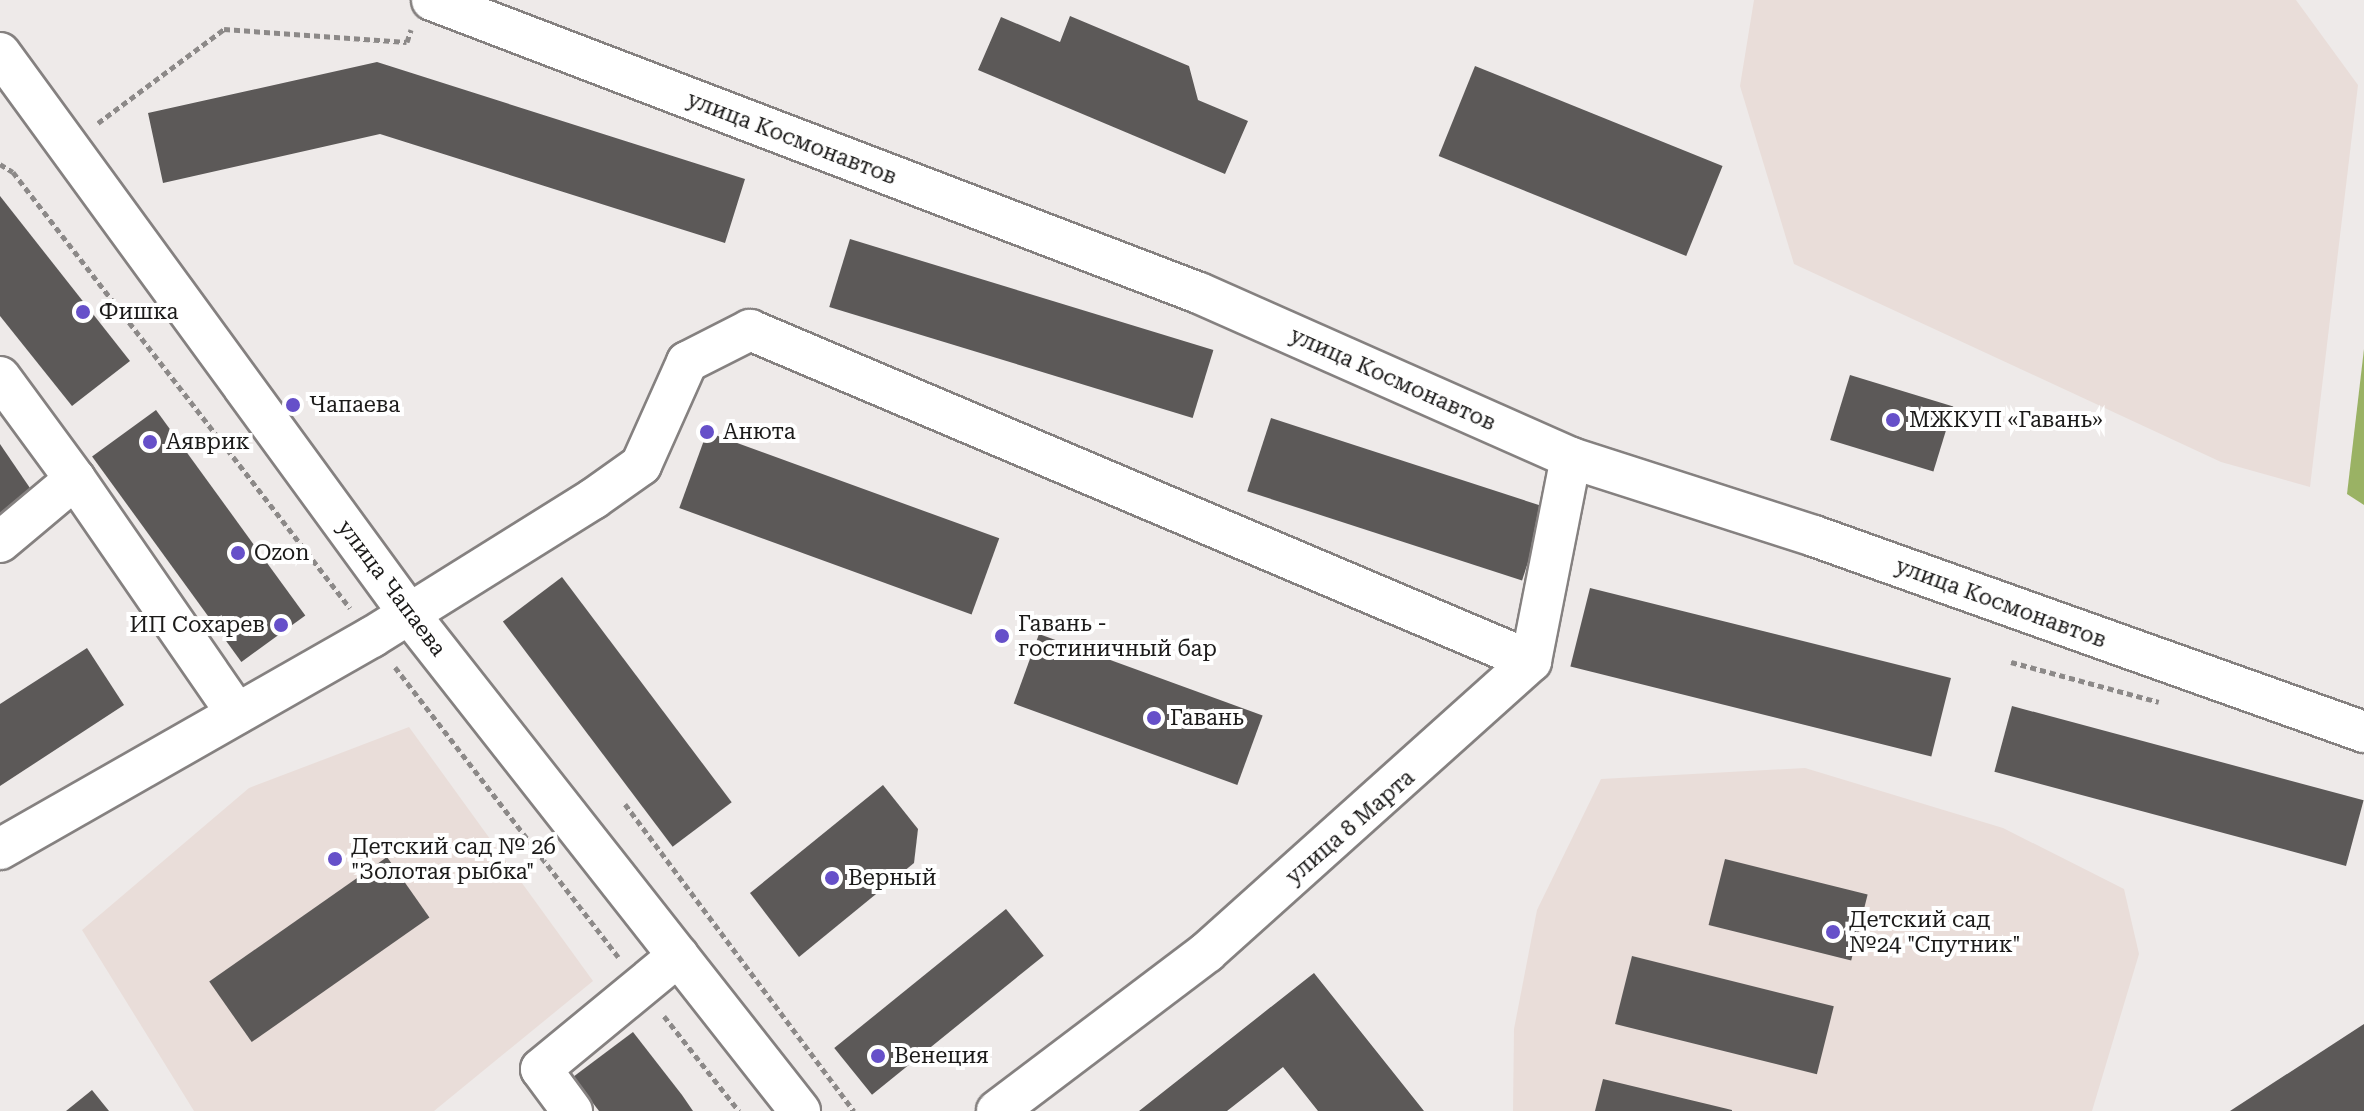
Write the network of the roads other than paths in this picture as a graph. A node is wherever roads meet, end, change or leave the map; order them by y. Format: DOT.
graph roads {
  1 [pos="423,11"];
  2 [pos="0,53"];
  3 [pos="0,377"];
  4 [pos="1571,458"];
  5 [pos="75,479"];
  6 [pos="0,542"];
  7 [pos="410,615"];
  8 [pos="1531,661"];
  9 [pos="237,714"];
  10 [pos="2364,732"];
  11 [pos="0,849"];
  12 [pos="678,956"];
  13 [pos="572,1111"];
  14 [pos="800,1111"];
  15 [pos="997,1111"];
  1 -- 4 [label="street, улица Космонавтов"];
  2 -- 7 [label="street, улица Чапаева"];
  3 -- 5 [label="street"];
  4 -- 8 [label="street"];
  4 -- 10 [label="street, улица Космонавтов"];
  5 -- 6 [label="street"];
  5 -- 9 [label="street"];
  7 -- 8 [label="street"];
  7 -- 9 [label="street"];
  7 -- 12 [label="street, улица Чапаева"];
  8 -- 15 [label="street, улица 8 Марта"];
  9 -- 11 [label="street"];
  12 -- 13 [label="street"];
  12 -- 14 [label="street, улица Чапаева"];
}
